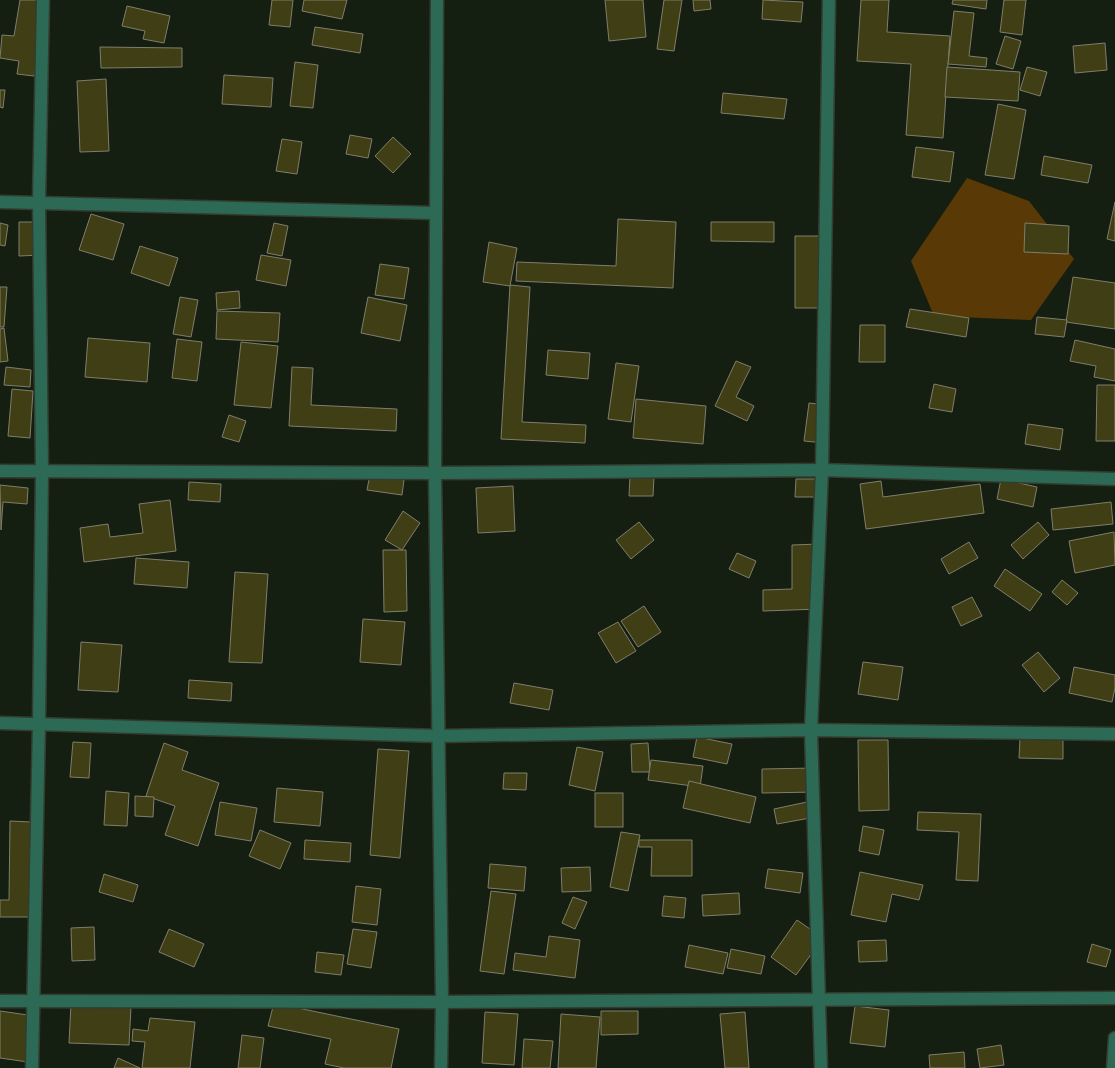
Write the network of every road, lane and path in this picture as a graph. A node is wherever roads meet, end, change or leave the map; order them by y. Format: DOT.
graph roads {
  1 [pos="43,0"];
  2 [pos="437,0"];
  3 [pos="829,0"];
  4 [pos="0,202"];
  5 [pos="40,202"];
  6 [pos="435,213"];
  7 [pos="0,470"];
  8 [pos="822,470"];
  9 [pos="42,471"];
  10 [pos="435,473"];
  11 [pos="1115,479"];
  12 [pos="0,723"];
  13 [pos="39,724"];
  14 [pos="811,730"];
  15 [pos="1115,734"];
  16 [pos="438,736"];
  17 [pos="1115,998"];
  18 [pos="819,999"];
  19 [pos="0,1001"];
  20 [pos="32,1002"];
  21 [pos="442,1002"];
  22 [pos="1115,1038"];
  23 [pos="32,1068"];
  24 [pos="440,1068"];
  25 [pos="821,1068"];
  26 [pos="1113,1068"];
  1 -- 5 [label="street"];
  2 -- 6 [label="street"];
  3 -- 8 [label="street"];
  4 -- 5 [label="street"];
  5 -- 6 [label="street"];
  5 -- 9 [label="street"];
  6 -- 10 [label="street"];
  7 -- 9 [label="street"];
  8 -- 10 [label="street"];
  8 -- 11 [label="street"];
  8 -- 14 [label="street"];
  9 -- 10 [label="street"];
  9 -- 13 [label="street"];
  10 -- 16 [label="street"];
  12 -- 13 [label="street"];
  13 -- 16 [label="street"];
  13 -- 20 [label="street"];
  14 -- 15 [label="street"];
  14 -- 16 [label="street"];
  14 -- 18 [label="street"];
  16 -- 21 [label="street"];
  17 -- 18 [label="street"];
  18 -- 21 [label="street"];
  18 -- 25 [label="street"];
  19 -- 20 [label="street"];
  20 -- 21 [label="street"];
  20 -- 23 [label="street"];
  21 -- 24 [label="street"];
  22 -- 26 [label="street"];
}
